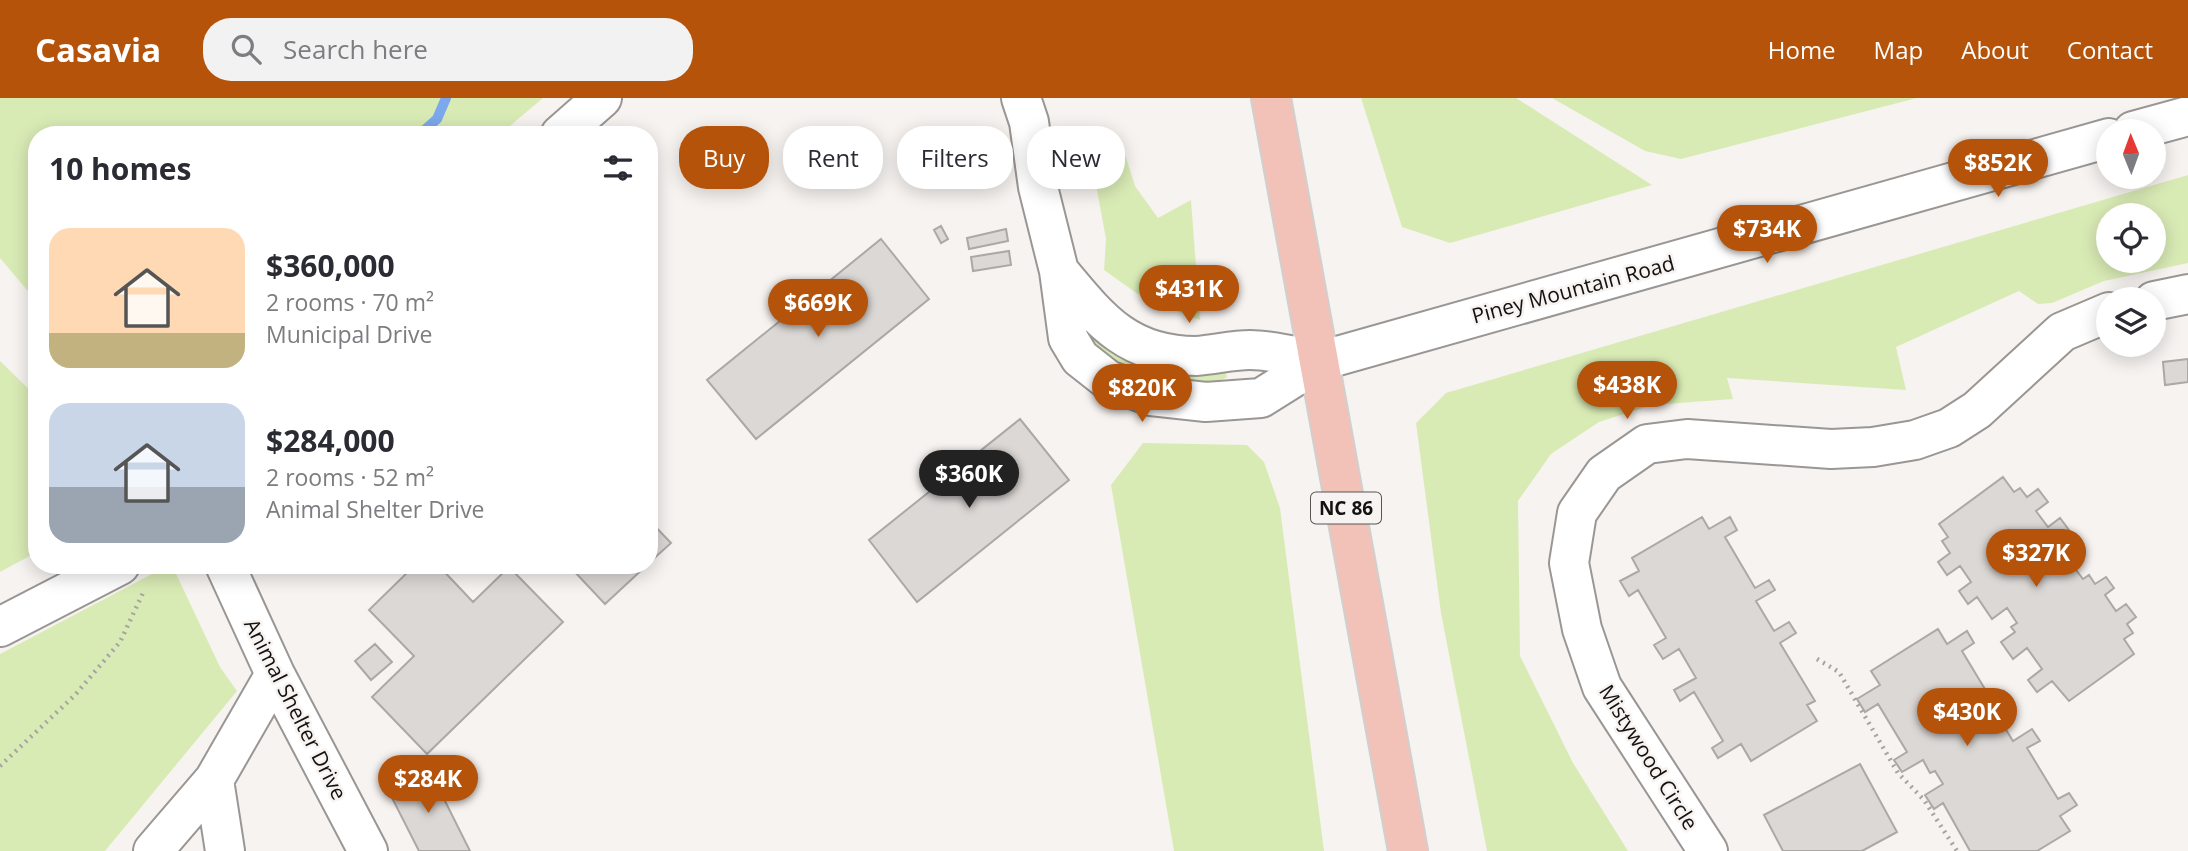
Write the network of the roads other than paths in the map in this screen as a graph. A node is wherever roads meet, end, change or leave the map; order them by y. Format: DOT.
graph roads {
  1 [pos="601,98"];
  2 [pos="1021,98"];
  3 [pos="1271,98"];
  4 [pos="2188,116"];
  5 [pos="2166,122"];
  6 [pos="570,126"];
  7 [pos="2096,142"];
  8 [pos="2188,294"];
  9 [pos="2166,299"];
  10 [pos="2096,318"];
  11 [pos="1320,361"];
  12 [pos="229,574"];
  13 [pos="133,575"];
  14 [pos="0,627"];
  15 [pos="275,674"];
  16 [pos="214,780"];
  17 [pos="153,851"];
  18 [pos="225,851"];
  19 [pos="368,851"];
  20 [pos="1408,851"];
  21 [pos="1708,851"];
  1 -- 6 [label="street"];
  2 -- 11 [label="street, Piney Mountain Road"];
  3 -- 11 [label="main road, NC 86"];
  4 -- 5 [label="street"];
  7 -- 11 [label="street, Piney Mountain Road"];
  8 -- 9 [label="street"];
  10 -- 21 [label="street, Mistywood Circle"];
  11 -- 20 [label="main road, NC 86"];
  12 -- 15 [label="street, Animal Shelter Drive"];
  13 -- 14 [label="street"];
  15 -- 16 [label="street"];
  15 -- 19 [label="street, Animal Shelter Drive"];
  16 -- 17 [label="street"];
  16 -- 18 [label="street"];
}
